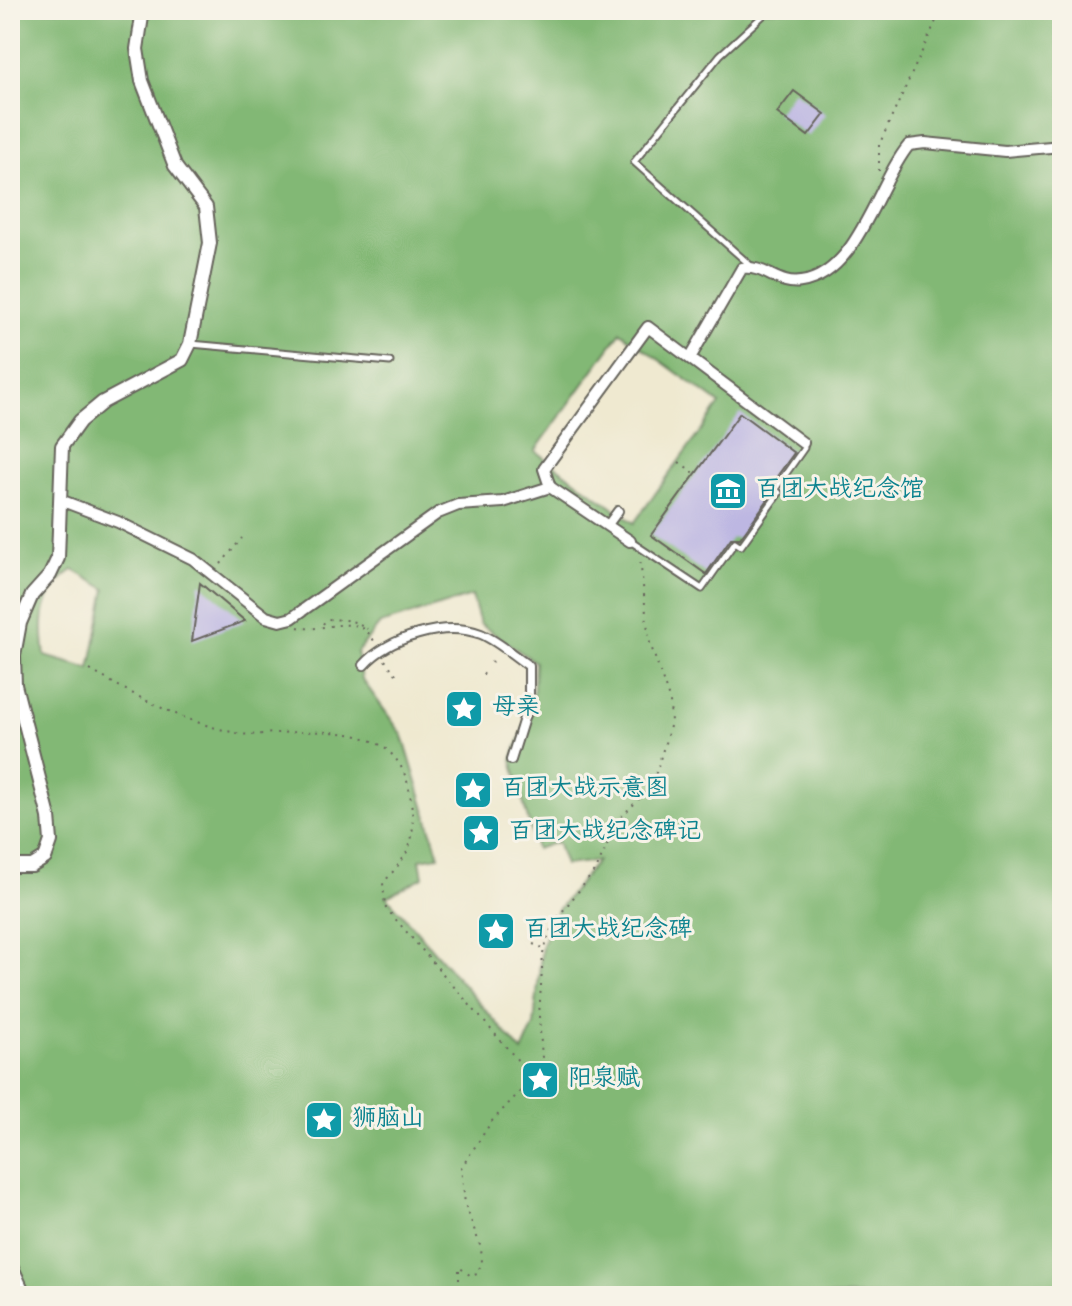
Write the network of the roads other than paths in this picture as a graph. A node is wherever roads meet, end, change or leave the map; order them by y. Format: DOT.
graph roads {
  1 [pos="143,10"];
  2 [pos="769,10"];
  3 [pos="1062,146"];
  4 [pos="752,267"];
  5 [pos="190,344"];
  6 [pos="690,358"];
  7 [pos="390,362"];
  8 [pos="803,443"];
  9 [pos="550,487"];
  10 [pos="60,500"];
  11 [pos="618,511"];
  12 [pos="607,526"];
  13 [pos="630,541"];
  14 [pos="364,665"];
  15 [pos="511,760"];
  16 [pos="10,866"];
  17 [pos="10,1263"];
  18 [pos="25,1296"];
  1 -- 5 [label="street"];
  2 -- 4 [label="lane"];
  3 -- 4 [label="street"];
  4 -- 6 [label="street"];
  5 -- 7 [label="lane"];
  5 -- 10 [label="street"];
  6 -- 8 [label="street"];
  6 -- 9 [label="street"];
  8 -- 13 [label="lane"];
  9 -- 10 [label="street"];
  9 -- 12 [label="street"];
  10 -- 16 [label="street"];
  11 -- 12 [label="street"];
  12 -- 13 [label="street"];
  14 -- 15 [label="street"];
  17 -- 18 [label="street"];
}
